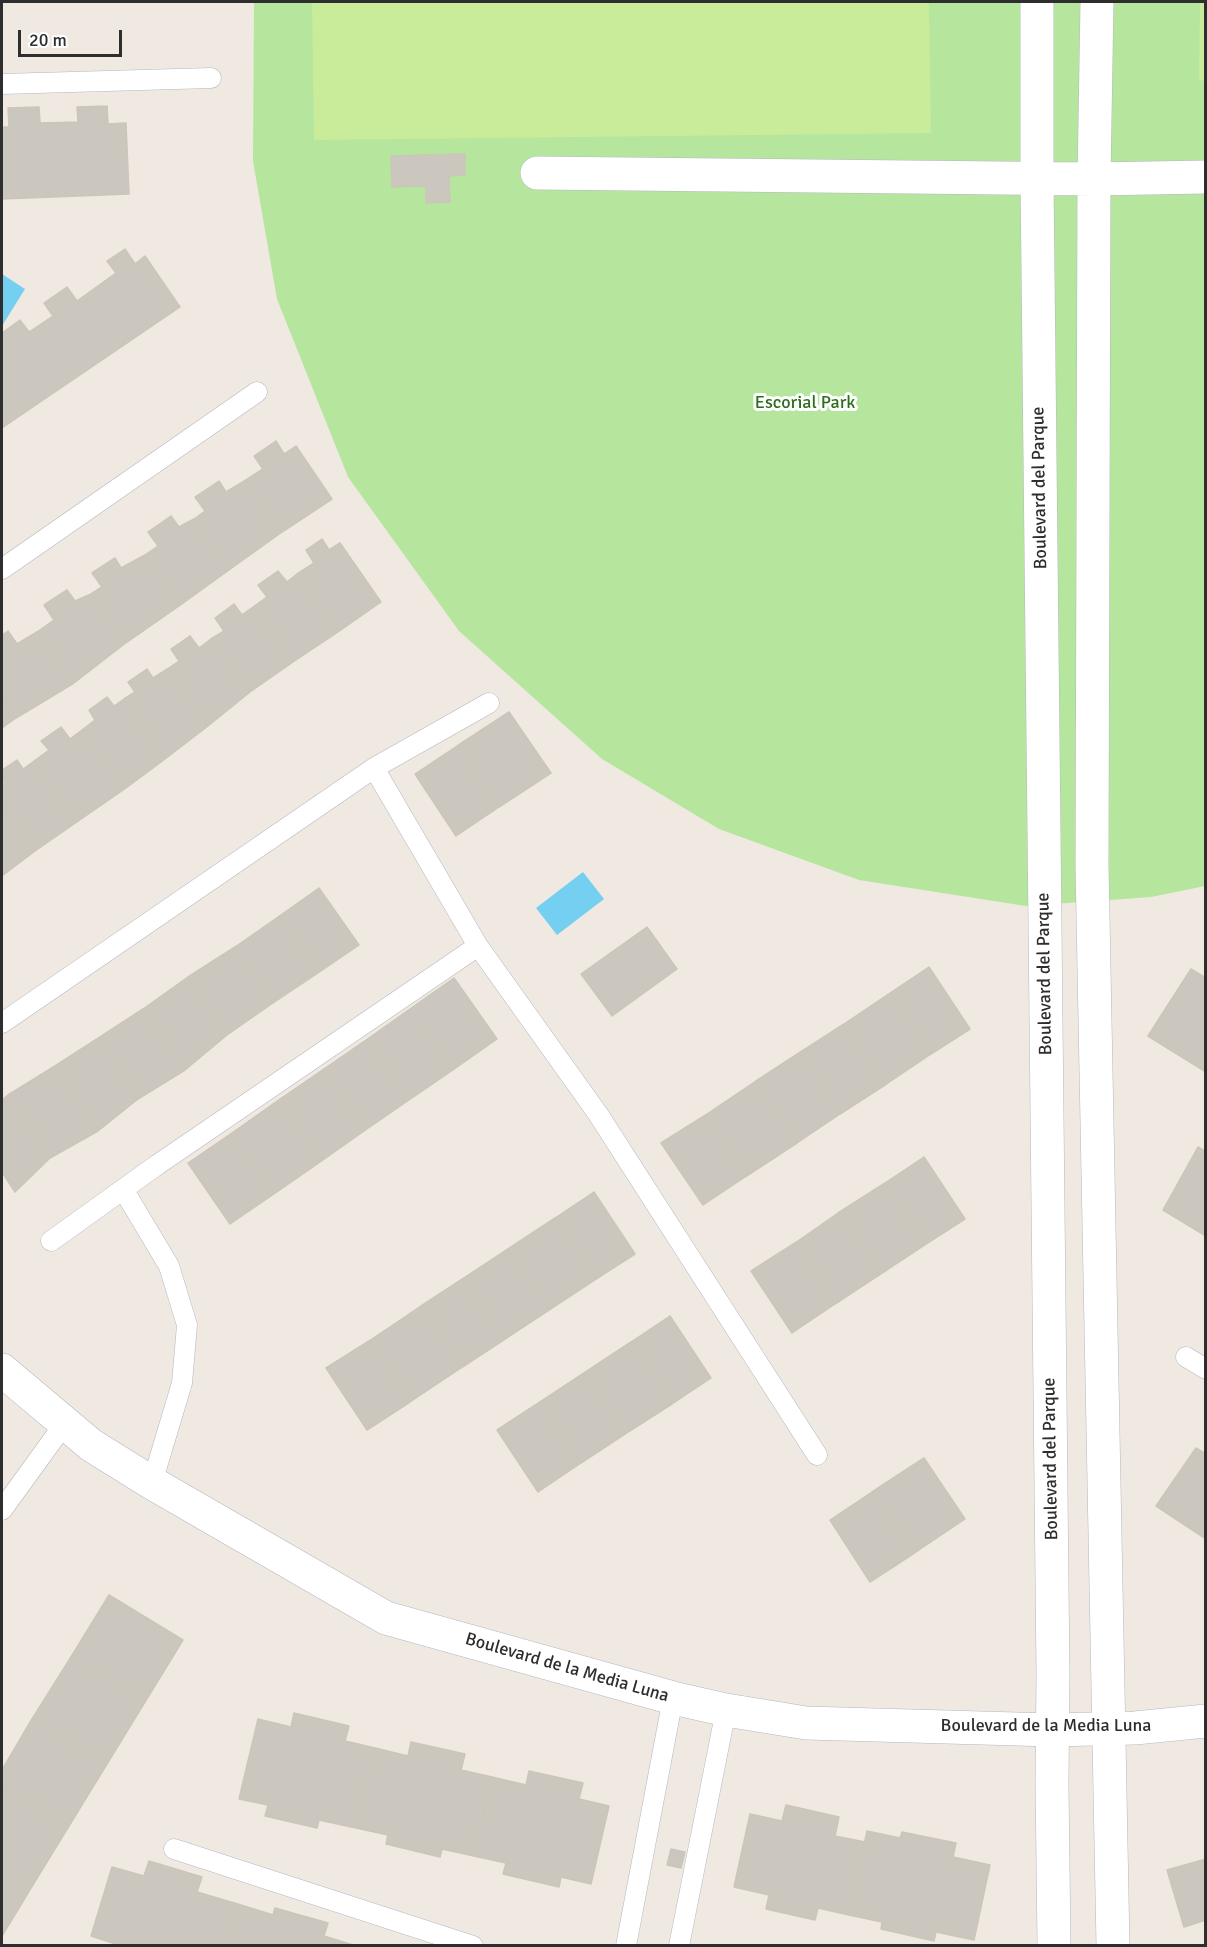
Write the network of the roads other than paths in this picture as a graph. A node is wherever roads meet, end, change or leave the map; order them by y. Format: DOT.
graph roads {
  1 [pos="1037,2"];
  2 [pos="1097,2"];
  3 [pos="211,78"];
  4 [pos="2,84"];
  5 [pos="537,173"];
  6 [pos="1206,177"];
  7 [pos="1037,178"];
  8 [pos="1094,179"];
  9 [pos="257,392"];
  10 [pos="2,569"];
  11 [pos="489,703"];
  12 [pos="374,768"];
  13 [pos="478,946"];
  14 [pos="2,1023"];
  15 [pos="123,1190"];
  16 [pos="51,1241"];
  17 [pos="1186,1357"];
  18 [pos="1206,1369"];
  19 [pos="5,1380"];
  20 [pos="65,1423"];
  21 [pos="817,1455"];
  22 [pos="152,1483"];
  23 [pos="2,1510"];
  24 [pos="673,1698"];
  25 [pos="726,1710"];
  26 [pos="1206,1722"];
  27 [pos="1108,1728"];
  28 [pos="1052,1730"];
  29 [pos="174,1849"];
  30 [pos="473,1946"];
  31 [pos="626,1946"];
  32 [pos="679,1946"];
  33 [pos="1054,1946"];
  34 [pos="1113,1946"];
  1 -- 7 [label="street, Boulevard del Parque"];
  2 -- 8 [label="street"];
  3 -- 4 [label="lane"];
  5 -- 7 [label="street"];
  6 -- 8 [label="street"];
  7 -- 8 [label="street"];
  7 -- 28 [label="street, Boulevard del Parque"];
  8 -- 27 [label="street"];
  9 -- 10 [label="lane"];
  11 -- 12 [label="lane"];
  12 -- 13 [label="lane"];
  12 -- 14 [label="lane"];
  13 -- 15 [label="lane"];
  13 -- 21 [label="lane"];
  15 -- 16 [label="lane"];
  15 -- 22 [label="lane"];
  17 -- 18 [label="lane"];
  19 -- 20 [label="street, Boulevard de la Media Luna"];
  20 -- 22 [label="street, Boulevard de la Media Luna"];
  20 -- 23 [label="lane"];
  22 -- 24 [label="street, Boulevard de la Media Luna"];
  24 -- 25 [label="street, Boulevard de la Media Luna"];
  24 -- 31 [label="lane"];
  25 -- 28 [label="street, Boulevard de la Media Luna"];
  25 -- 32 [label="lane"];
  26 -- 27 [label="street, Boulevard de la Media Luna"];
  27 -- 28 [label="street, Boulevard de la Media Luna"];
  27 -- 34 [label="street"];
  28 -- 33 [label="street, Boulevard del Parque"];
  29 -- 30 [label="lane"];
}
